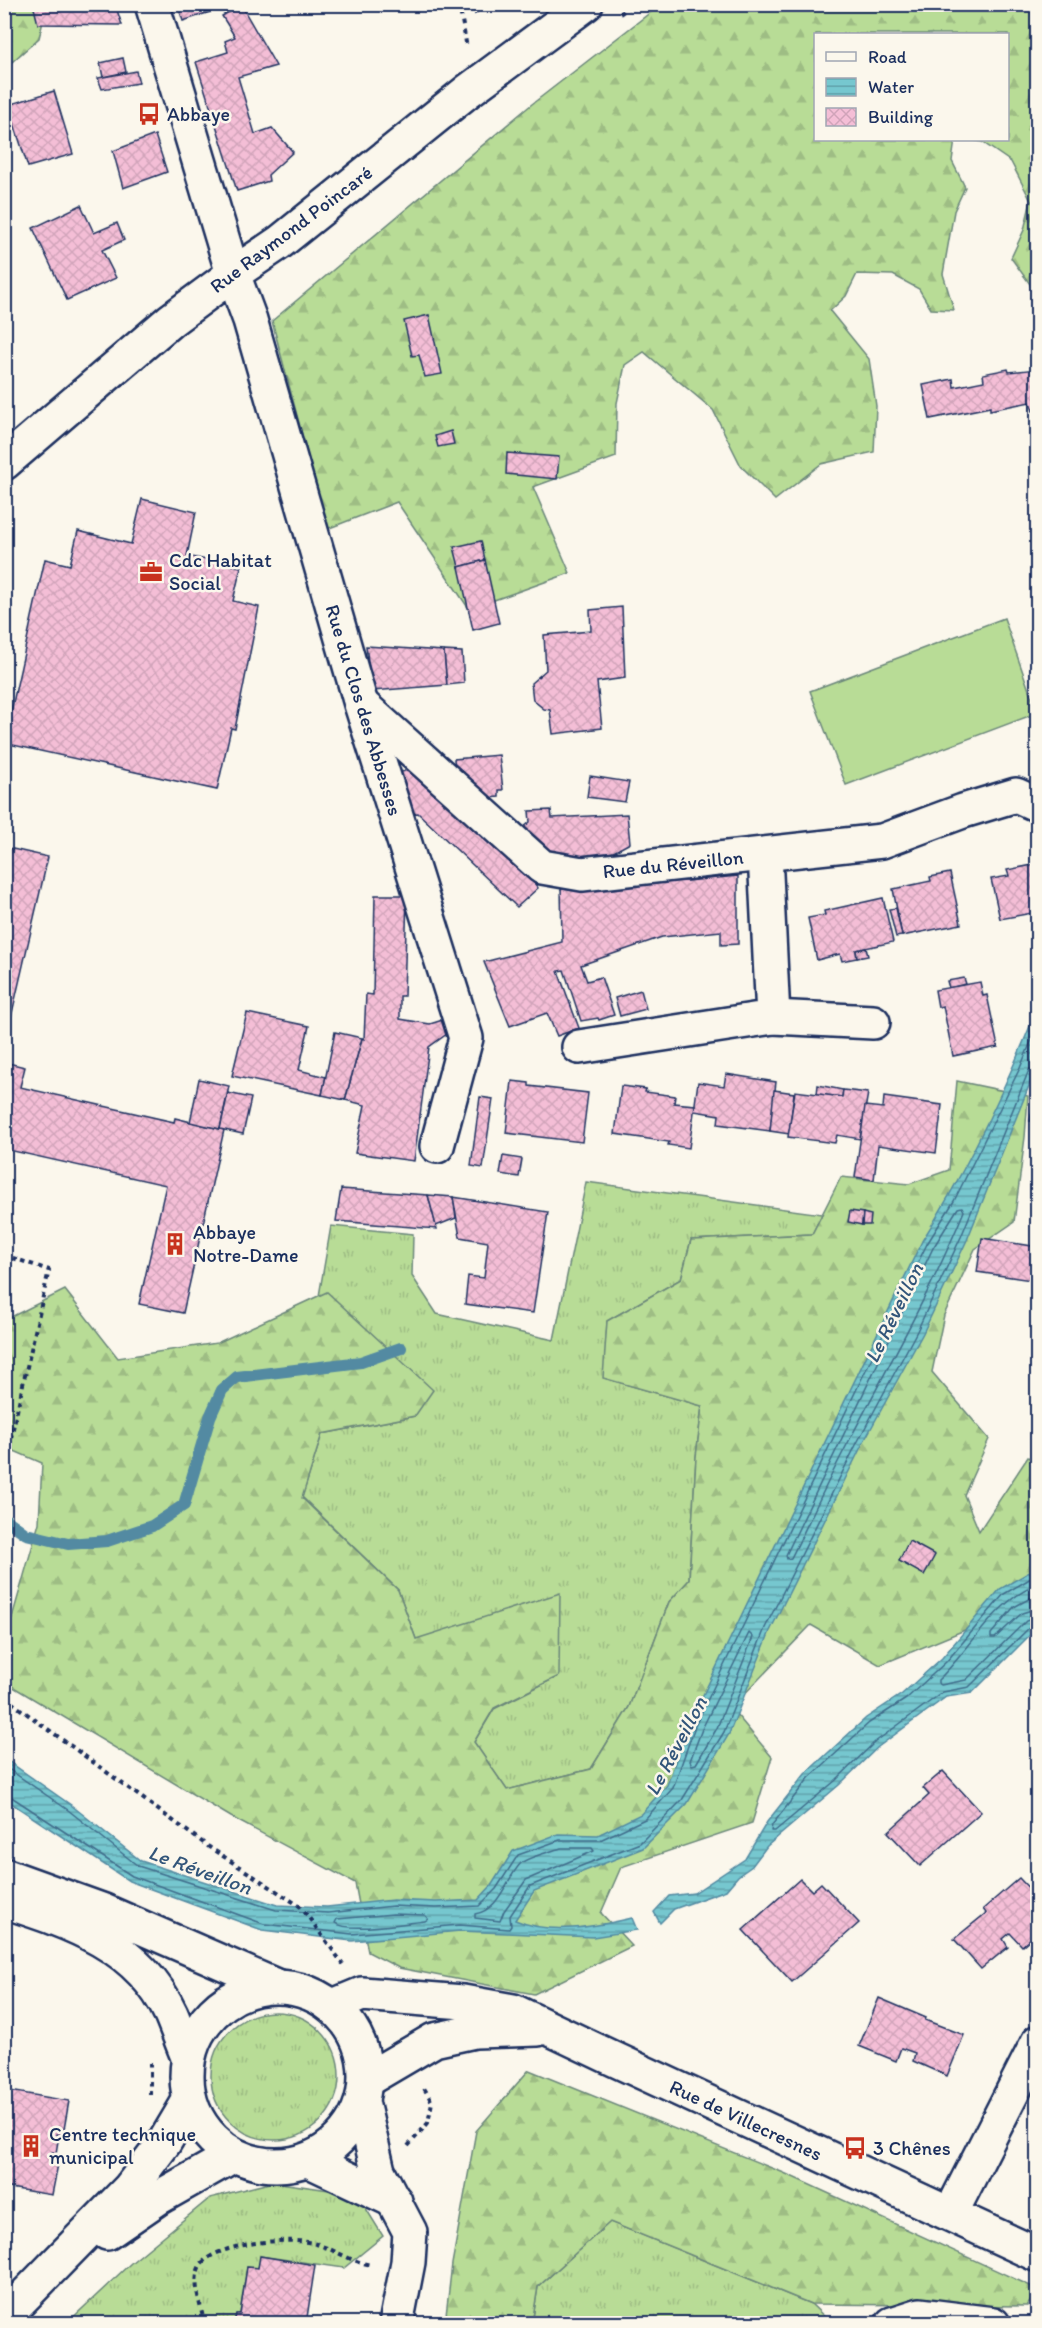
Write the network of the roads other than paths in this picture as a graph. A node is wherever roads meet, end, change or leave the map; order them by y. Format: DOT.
graph roads {
  1 [pos="152,4"];
  2 [pos="585,4"];
  3 [pos="233,274"];
  4 [pos="4,463"];
  5 [pos="361,704"];
  6 [pos="1038,805"];
  7 [pos="765,854"];
  8 [pos="773,1017"];
  9 [pos="873,1022"];
  10 [pos="579,1047"];
  11 [pos="437,1146"];
  12 [pos="4,1875"];
  13 [pos="4,1901"];
  14 [pos="276,1986"];
  15 [pos="333,2006"];
  16 [pos="553,2029"];
  17 [pos="1038,2042"];
  18 [pos="188,2057"];
  19 [pos="364,2091"];
  20 [pos="189,2101"];
  21 [pos="234,2155"];
  22 [pos="308,2160"];
  23 [pos="395,2201"];
  24 [pos="951,2213"];
  25 [pos="1038,2254"];
  26 [pos="50,2271"];
  27 [pos="4,2317"];
  28 [pos="396,2324"];
  29 [pos="892,2324"];
  30 [pos="993,2324"];
  1 -- 3 [label="street, Rue du Clos des Abbesses"];
  2 -- 3 [label="street, Rue Raymond Poincaré"];
  3 -- 4 [label="street, Rue Raymond Poincaré"];
  3 -- 5 [label="street, Rue du Clos des Abbesses"];
  5 -- 7 [label="street, Rue du Réveillon"];
  5 -- 11 [label="street, Rue du Clos des Abbesses"];
  6 -- 7 [label="street, Rue du Réveillon"];
  7 -- 8 [label="street"];
  8 -- 9 [label="street"];
  8 -- 10 [label="street"];
  12 -- 14 [label="street"];
  13 -- 18 [label="street"];
  14 -- 15 [label="street"];
  14 -- 18 [label="street"];
  15 -- 16 [label="street, Rue de Villecresnes"];
  15 -- 19 [label="street"];
  16 -- 19 [label="street, Rue de Villecresnes"];
  16 -- 24 [label="street, Rue de Villecresnes"];
  17 -- 24 [label="street"];
  18 -- 20 [label="street"];
  19 -- 22 [label="street"];
  19 -- 23 [label="street"];
  20 -- 21 [label="street"];
  20 -- 26 [label="street"];
  21 -- 22 [label="street"];
  21 -- 26 [label="street"];
  22 -- 23 [label="street"];
  23 -- 28 [label="street"];
  24 -- 25 [label="street, Rue de Villecresnes"];
  26 -- 27 [label="street"];
  29 -- 30 [label="street"];
}
